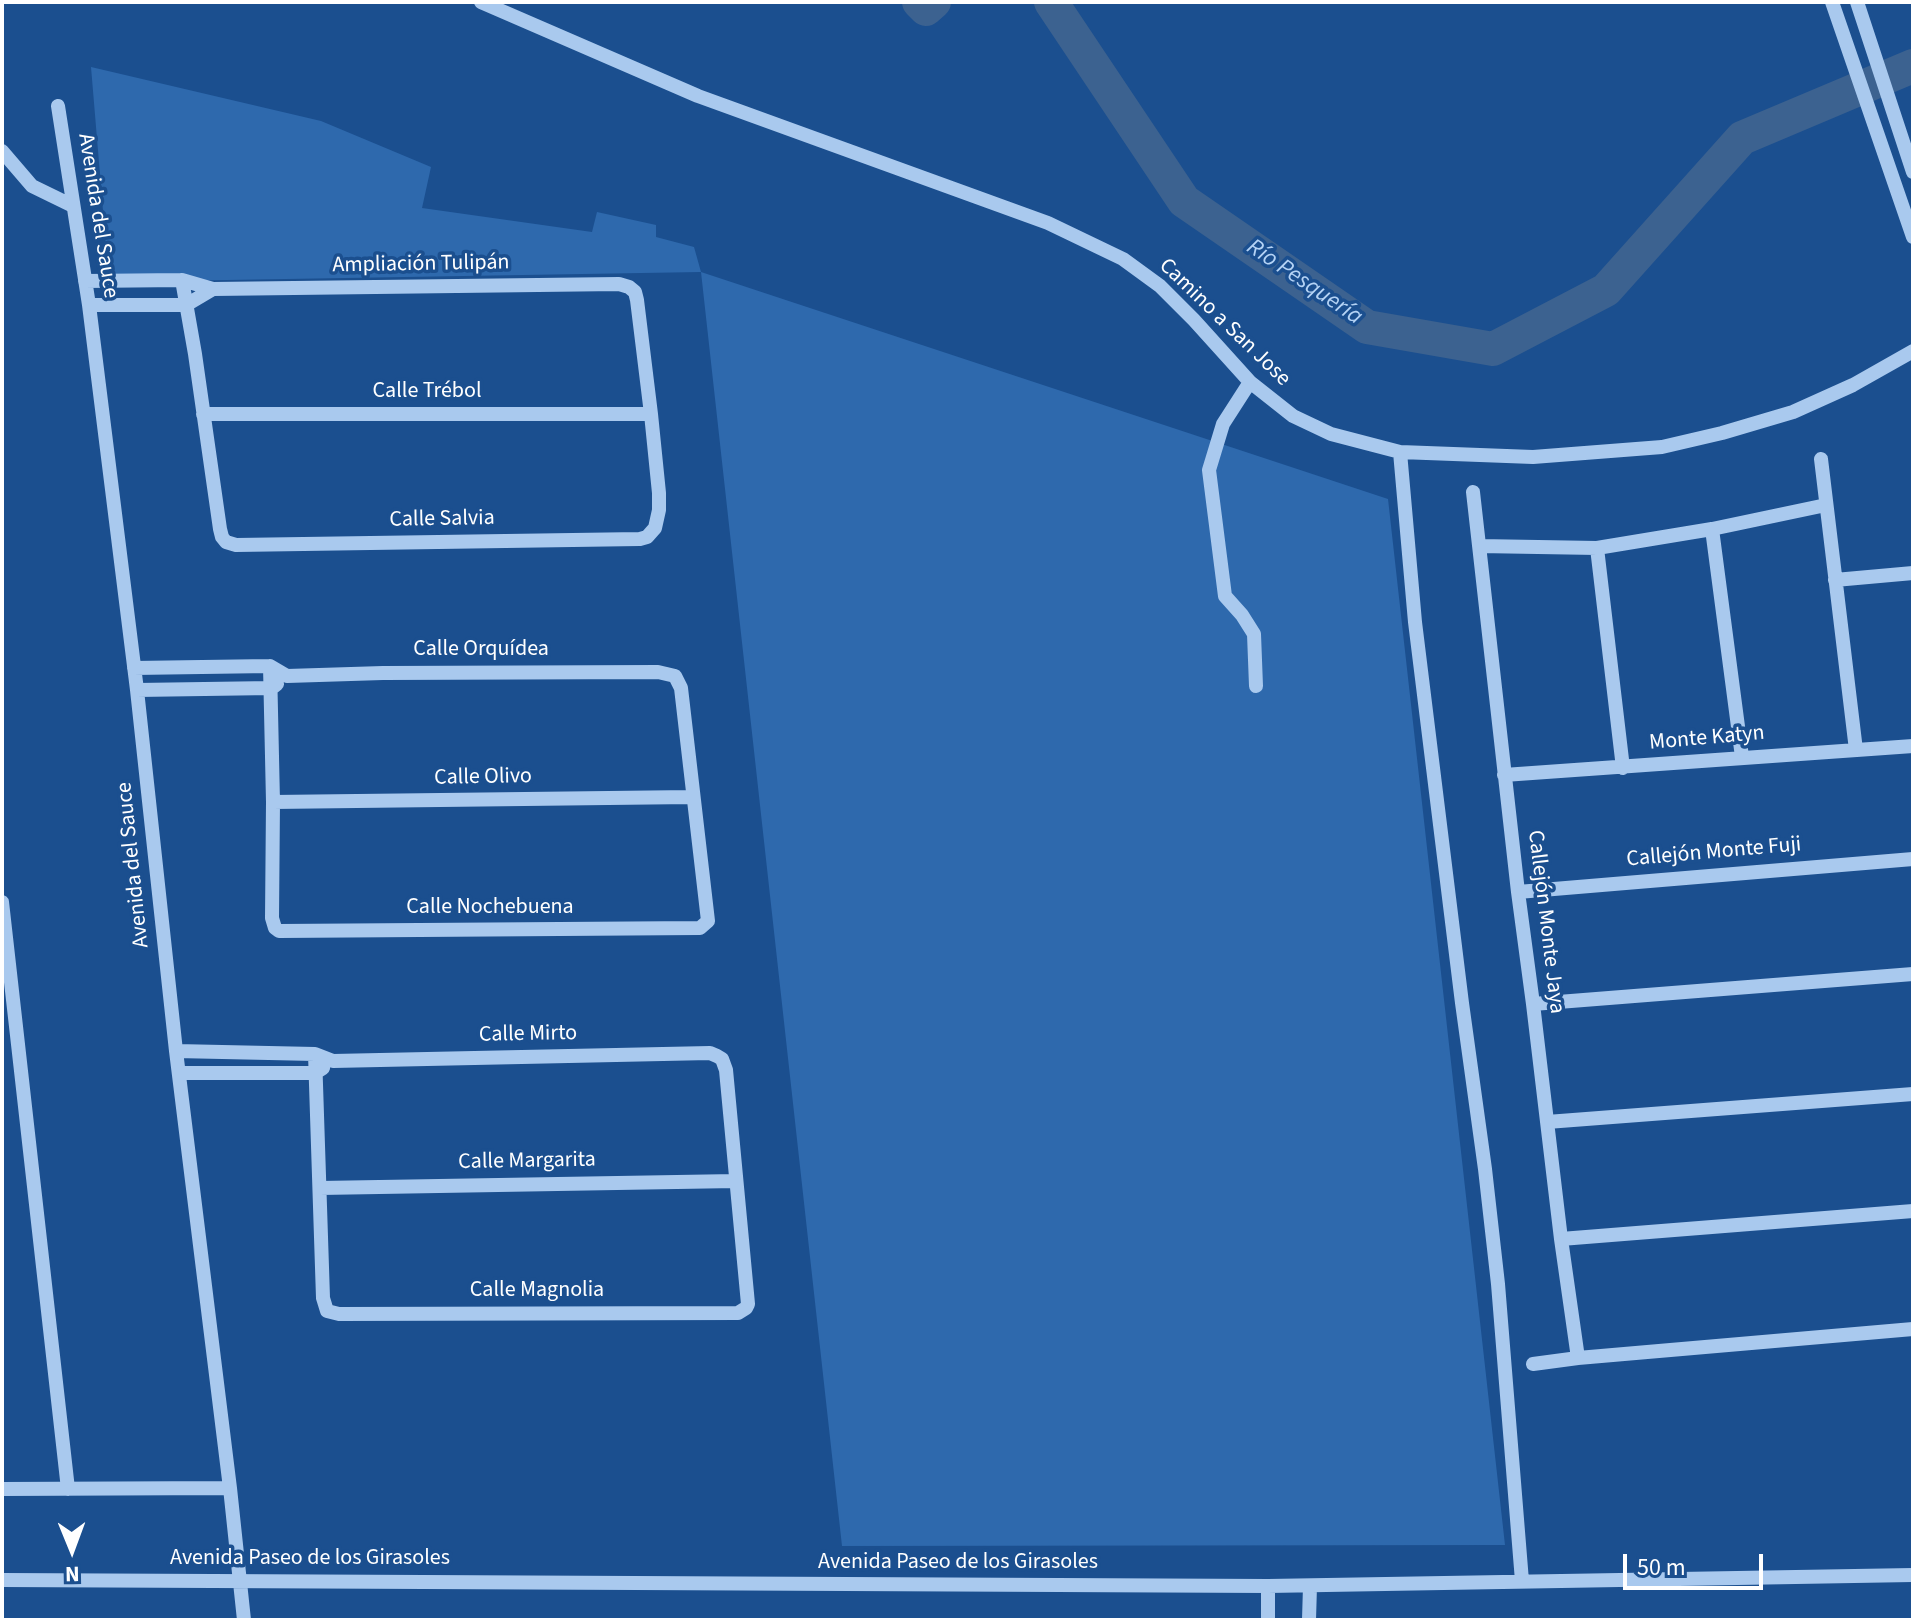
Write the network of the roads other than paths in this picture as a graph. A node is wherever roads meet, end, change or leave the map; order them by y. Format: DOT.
graph roads {
  1 [pos="481,2"];
  2 [pos="1832,2"];
  3 [pos="1857,2"];
  4 [pos="58,106"];
  5 [pos="2,151"];
  6 [pos="1913,172"];
  7 [pos="73,206"];
  8 [pos="1913,237"];
  9 [pos="182,280"];
  10 [pos="85,281"];
  11 [pos="213,289"];
  12 [pos="89,305"];
  13 [pos="186,305"];
  14 [pos="1913,351"];
  15 [pos="1250,382"];
  16 [pos="203,414"];
  17 [pos="651,414"];
  18 [pos="1400,452"];
  19 [pos="1821,459"];
  20 [pos="1473,492"];
  21 [pos="1826,505"];
  22 [pos="1712,529"];
  23 [pos="1479,546"];
  24 [pos="1597,548"];
  25 [pos="1913,573"];
  26 [pos="1835,580"];
  27 [pos="270,666"];
  28 [pos="134,668"];
  29 [pos="287,676"];
  30 [pos="1256,686"];
  31 [pos="272,688"];
  32 [pos="137,690"];
  33 [pos="1913,746"];
  34 [pos="1856,750"];
  35 [pos="1742,757"];
  36 [pos="1623,768"];
  37 [pos="1504,775"];
  38 [pos="692,797"];
  39 [pos="273,802"];
  40 [pos="1913,859"];
  41 [pos="1518,892"];
  42 [pos="2,902"];
  43 [pos="1913,974"];
  44 [pos="1533,1004"];
  45 [pos="176,1051"];
  46 [pos="315,1054"];
  47 [pos="333,1061"];
  48 [pos="179,1073"];
  49 [pos="315,1073"];
  50 [pos="1913,1094"];
  51 [pos="1547,1122"];
  52 [pos="736,1181"];
  53 [pos="320,1188"];
  54 [pos="1913,1211"];
  55 [pos="1561,1239"];
  56 [pos="1913,1329"];
  57 [pos="1578,1358"];
  58 [pos="1533,1364"];
  59 [pos="230,1488"];
  60 [pos="2,1489"];
  61 [pos="68,1489"];
  62 [pos="1913,1575"];
  63 [pos="2,1580"];
  64 [pos="241,1581"];
  65 [pos="1522,1581"];
  66 [pos="1268,1586"];
  67 [pos="1310,1586"];
  68 [pos="244,1620"];
  69 [pos="1268,1620"];
  70 [pos="1309,1620"];
  1 -- 15 [label="street, Camino a San Jose"];
  2 -- 8 [label="street"];
  3 -- 6 [label="street"];
  4 -- 7 [label="street, Avenida del Sauce"];
  5 -- 7 [label="street"];
  7 -- 10 [label="street, Avenida del Sauce"];
  9 -- 10 [label="street, Ampliación Tulipán"];
  9 -- 11 [label="street, Ampliación Tulipán"];
  9 -- 13 [label="street"];
  10 -- 12 [label="street, Avenida del Sauce"];
  11 -- 13 [label="street, Ampliación Tulipán"];
  11 -- 17 [label="street, Ampliación Tulipán"];
  12 -- 13 [label="street"];
  12 -- 28 [label="street, Avenida del Sauce"];
  13 -- 16 [label="street"];
  14 -- 18 [label="street, Camino a San Jose"];
  15 -- 18 [label="street, Camino a San Jose"];
  15 -- 30 [label="street"];
  16 -- 17 [label="street, Calle Trébol"];
  16 -- 17 [label="street, Calle Salvia"];
  18 -- 65 [label="street"];
  19 -- 21 [label="street"];
  20 -- 23 [label="street, Callejón Monte Jaya"];
  21 -- 22 [label="street"];
  21 -- 26 [label="street"];
  22 -- 24 [label="street"];
  22 -- 35 [label="street"];
  23 -- 24 [label="street"];
  23 -- 37 [label="street, Callejón Monte Jaya"];
  24 -- 36 [label="street"];
  25 -- 26 [label="street"];
  26 -- 34 [label="street"];
  27 -- 28 [label="street"];
  27 -- 29 [label="street"];
  27 -- 31 [label="street"];
  28 -- 32 [label="street, Avenida del Sauce"];
  29 -- 31 [label="street"];
  29 -- 38 [label="street, Calle Orquídea"];
  31 -- 32 [label="street"];
  31 -- 39 [label="street"];
  32 -- 45 [label="street, Avenida del Sauce"];
  33 -- 34 [label="street, Monte Katyn"];
  34 -- 35 [label="street, Monte Katyn"];
  35 -- 36 [label="street, Monte Katyn"];
  36 -- 37 [label="street, Monte Katyn"];
  37 -- 41 [label="street, Callejón Monte Jaya"];
  38 -- 39 [label="street, Calle Olivo"];
  38 -- 39 [label="street, Calle Nochebuena"];
  40 -- 41 [label="street, Callejón Monte Fuji"];
  41 -- 44 [label="street, Callejón Monte Jaya"];
  42 -- 61 [label="street"];
  43 -- 44 [label="street"];
  44 -- 51 [label="street, Callejón Monte Jaya"];
  45 -- 46 [label="street, Calle Mirto"];
  45 -- 48 [label="street, Avenida del Sauce"];
  46 -- 47 [label="street, Calle Mirto"];
  46 -- 49 [label="street"];
  47 -- 49 [label="street"];
  47 -- 52 [label="street, Calle Mirto"];
  48 -- 49 [label="street"];
  48 -- 59 [label="street, Avenida del Sauce"];
  49 -- 53 [label="street"];
  50 -- 51 [label="street"];
  51 -- 55 [label="street, Callejón Monte Jaya"];
  52 -- 53 [label="street, Calle Margarita"];
  52 -- 53 [label="street, Calle Magnolia"];
  54 -- 55 [label="street"];
  55 -- 57 [label="street, Callejón Monte Jaya"];
  56 -- 57 [label="street"];
  57 -- 58 [label="street"];
  59 -- 61 [label="street"];
  59 -- 64 [label="street, Avenida del Sauce"];
  60 -- 61 [label="street"];
  62 -- 65 [label="street, Avenida Paseo de los Girasoles"];
  63 -- 64 [label="street, Avenida Paseo de los Girasoles"];
  64 -- 66 [label="street, Avenida Paseo de los Girasoles"];
  64 -- 68 [label="street, Avenida del Sauce"];
  65 -- 67 [label="street, Avenida Paseo de los Girasoles"];
  66 -- 67 [label="street, Avenida Paseo de los Girasoles"];
  66 -- 69 [label="street"];
  67 -- 70 [label="street"];
}
